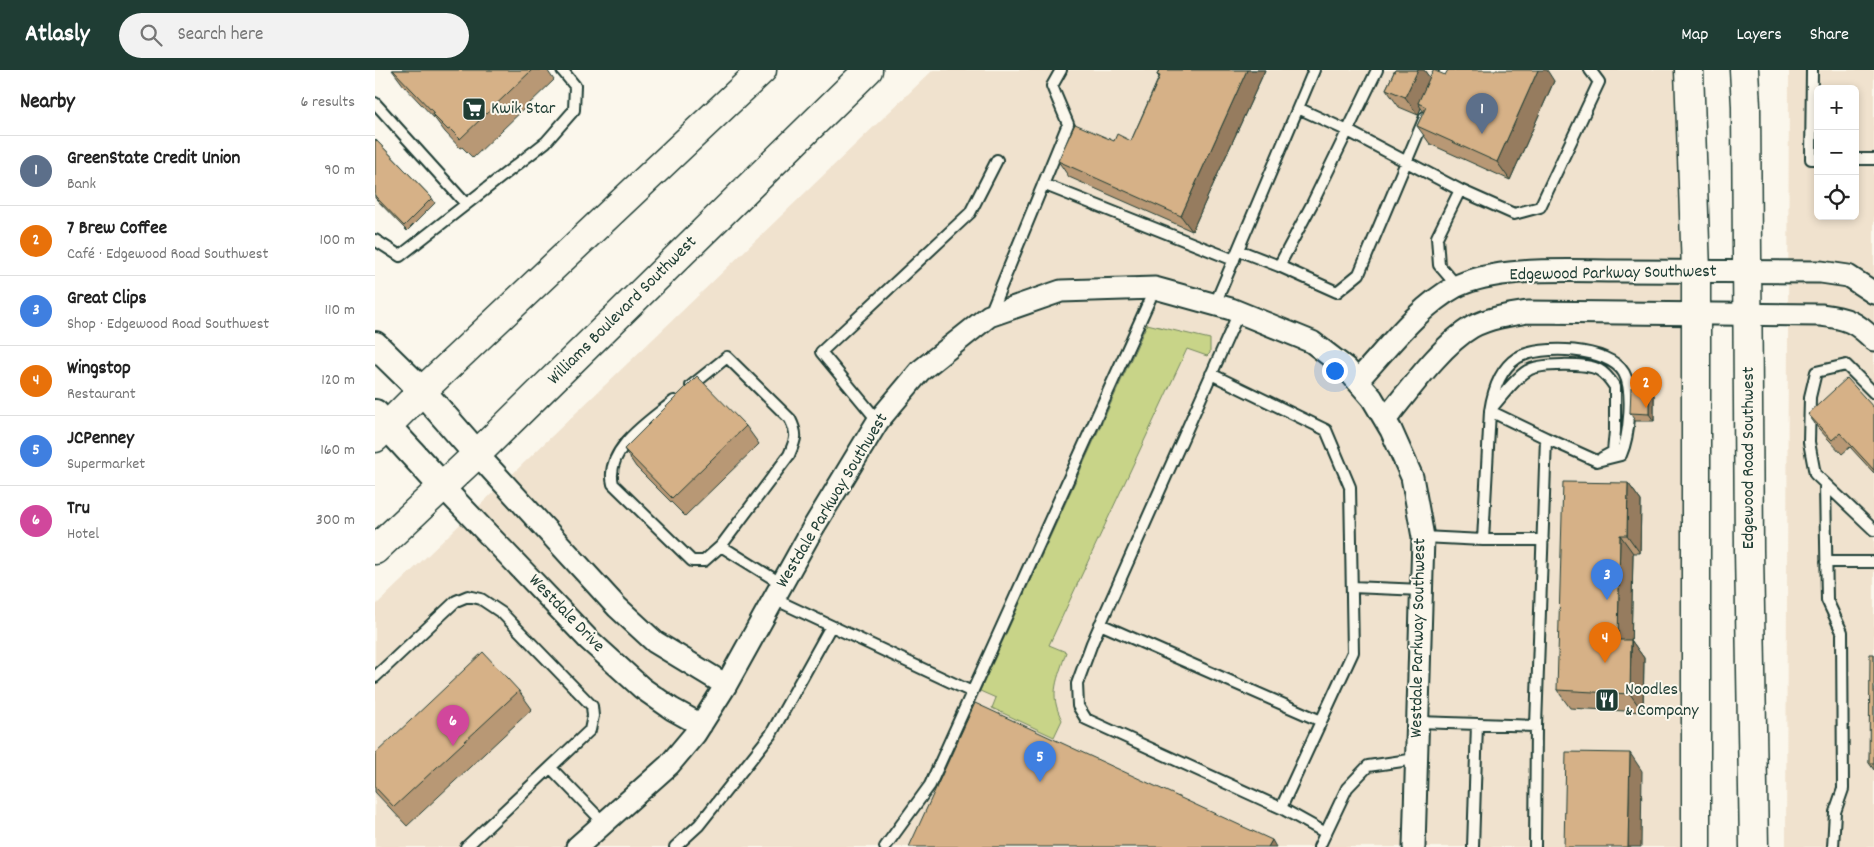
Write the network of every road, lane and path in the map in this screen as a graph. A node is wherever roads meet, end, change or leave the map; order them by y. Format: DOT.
graph roads {
  1 [pos="562,70"];
  2 [pos="762,70"];
  3 [pos="868,70"];
  4 [pos="1061,70"];
  5 [pos="1314,70"];
  6 [pos="1377,70"];
  7 [pos="1446,70"];
  8 [pos="1590,70"];
  9 [pos="1689,70"];
  10 [pos="1743,70"];
  11 [pos="1812,70"];
  12 [pos="375,103"];
  13 [pos="1297,108"];
  14 [pos="1348,131"];
  15 [pos="1814,159"];
  16 [pos="1859,159"];
  17 [pos="1874,159"];
  18 [pos="997,160"];
  19 [pos="1405,161"];
  20 [pos="1043,184"];
  21 [pos="1460,190"];
  22 [pos="466,204"];
  23 [pos="375,240"];
  24 [pos="1238,250"];
  25 [pos="1234,260"];
  26 [pos="1279,266"];
  27 [pos="1696,271"];
  28 [pos="1748,273"];
  29 [pos="1457,286"];
  30 [pos="1155,288"];
  31 [pos="1874,293"];
  32 [pos="1215,304"];
  33 [pos="1239,312"];
  34 [pos="1696,314"];
  35 [pos="1748,315"];
  36 [pos="989,316"];
  37 [pos="1874,340"];
  38 [pos="375,345"];
  39 [pos="1211,374"];
  40 [pos="1357,381"];
  41 [pos="422,391"];
  42 [pos="1874,393"];
  43 [pos="1490,411"];
  44 [pos="1385,420"];
  45 [pos="878,421"];
  46 [pos="379,426"];
  47 [pos="1546,438"];
  48 [pos="477,454"];
  49 [pos="1597,461"];
  50 [pos="1825,484"];
  51 [pos="443,487"];
  52 [pos="1874,530"];
  53 [pos="1423,537"];
  54 [pos="1483,540"];
  55 [pos="1543,540"];
  56 [pos="721,546"];
  57 [pos="375,550"];
  58 [pos="1825,562"];
  59 [pos="1874,562"];
  60 [pos="1352,588"];
  61 [pos="1422,590"];
  62 [pos="778,591"];
  63 [pos="1099,624"];
  64 [pos="831,626"];
  65 [pos="375,677"];
  66 [pos="726,685"];
  67 [pos="971,692"];
  68 [pos="1321,721"];
  69 [pos="1417,722"];
  70 [pos="1477,724"];
  71 [pos="701,725"];
  72 [pos="1536,726"];
  73 [pos="1416,759"];
  74 [pos="551,768"];
  75 [pos="1281,808"];
  76 [pos="604,823"];
  77 [pos="1326,833"];
  78 [pos="466,847"];
  79 [pos="577,847"];
  80 [pos="675,847"];
  81 [pos="885,847"];
  82 [pos="1319,847"];
  83 [pos="1414,847"];
  84 [pos="1473,847"];
  85 [pos="1535,847"];
  86 [pos="1696,847"];
  87 [pos="1754,847"];
  88 [pos="1833,847"];
  1 -- 22 [label="lane"];
  2 -- 41 [label="main road"];
  3 -- 48 [label="main road, Williams Boulevard Southwest"];
  4 -- 20 [label="lane"];
  5 -- 13 [label="lane"];
  6 -- 14 [label="lane"];
  7 -- 19 [label="lane"];
  8 -- 21 [label="lane"];
  9 -- 27 [label="main road"];
  10 -- 28 [label="main road, Edgewood Road Southwest"];
  11 -- 15 [label="lane"];
  12 -- 22 [label="lane"];
  13 -- 14 [label="lane"];
  13 -- 24 [label="lane"];
  14 -- 19 [label="lane"];
  14 -- 26 [label="lane"];
  16 -- 17 [label="lane"];
  18 -- 45 [label="lane"];
  19 -- 21 [label="lane"];
  19 -- 26 [label="lane"];
  20 -- 25 [label="lane"];
  20 -- 36 [label="lane"];
  21 -- 29 [label="lane"];
  22 -- 23 [label="lane"];
  24 -- 25 [label="lane"];
  24 -- 26 [label="lane"];
  25 -- 32 [label="lane"];
  27 -- 28 [label="street, Edgewood Parkway Southwest"];
  27 -- 29 [label="street, Edgewood Parkway Southwest"];
  27 -- 34 [label="main road"];
  28 -- 31 [label="street, Edgewood Parkway Southwest"];
  28 -- 35 [label="main road, Edgewood Road Southwest"];
  29 -- 40 [label="street, Edgewood Parkway Southwest"];
  30 -- 32 [label="street, Westdale Parkway Southwest"];
  30 -- 36 [label="street, Westdale Parkway Southwest"];
  30 -- 67 [label="lane"];
  32 -- 33 [label="street, Westdale Parkway Southwest"];
  33 -- 39 [label="lane"];
  33 -- 40 [label="street, Westdale Parkway Southwest"];
  34 -- 35 [label="street, Edgewood Parkway Southwest"];
  34 -- 44 [label="street, Edgewood Parkway Southwest"];
  34 -- 86 [label="main road"];
  35 -- 37 [label="street, Edgewood Parkway Southwest"];
  35 -- 87 [label="main road, Edgewood Road Southwest"];
  36 -- 45 [label="street, Westdale Parkway Southwest"];
  38 -- 41 [label="street"];
  39 -- 60 [label="lane"];
  39 -- 63 [label="lane"];
  40 -- 44 [label="street, Westdale Parkway Southwest"];
  41 -- 46 [label="main road"];
  41 -- 48 [label="street"];
  42 -- 50 [label="lane"];
  43 -- 47 [label="lane"];
  43 -- 49 [label="lane"];
  43 -- 49 [label="lane"];
  43 -- 54 [label="lane"];
  44 -- 53 [label="street, Westdale Parkway Southwest"];
  45 -- 62 [label="street, Westdale Parkway Southwest"];
  46 -- 51 [label="street"];
  47 -- 49 [label="lane"];
  47 -- 55 [label="lane"];
  48 -- 51 [label="main road, Williams Boulevard Southwest"];
  48 -- 66 [label="street"];
  50 -- 52 [label="lane"];
  50 -- 58 [label="lane"];
  51 -- 57 [label="main road, Williams Boulevard Southwest"];
  51 -- 71 [label="street, Westdale Drive"];
  53 -- 54 [label="lane"];
  53 -- 61 [label="street, Westdale Parkway Southwest"];
  54 -- 55 [label="lane"];
  55 -- 72 [label="lane"];
  56 -- 56 [label="lane"];
  56 -- 62 [label="lane"];
  58 -- 59 [label="lane"];
  58 -- 88 [label="lane"];
  60 -- 61 [label="lane"];
  60 -- 68 [label="lane"];
  61 -- 69 [label="street, Westdale Parkway Southwest"];
  62 -- 64 [label="lane"];
  62 -- 66 [label="street, Westdale Parkway Southwest"];
  63 -- 68 [label="lane"];
  63 -- 75 [label="lane"];
  64 -- 67 [label="lane"];
  64 -- 80 [label="lane"];
  65 -- 74 [label="lane"];
  66 -- 71 [label="street, Westdale Parkway Southwest"];
  67 -- 81 [label="lane"];
  68 -- 75 [label="lane"];
  69 -- 70 [label="lane"];
  69 -- 73 [label="street, Westdale Parkway Southwest"];
  70 -- 72 [label="lane"];
  70 -- 84 [label="lane"];
  71 -- 76 [label="street, Westdale Parkway Southwest"];
  72 -- 85 [label="lane"];
  73 -- 77 [label="lane"];
  73 -- 83 [label="street, Westdale Parkway Southwest"];
  74 -- 76 [label="lane"];
  74 -- 78 [label="lane"];
  75 -- 77 [label="lane"];
  76 -- 79 [label="street, Westdale Parkway Southwest"];
  77 -- 82 [label="lane"];
}
